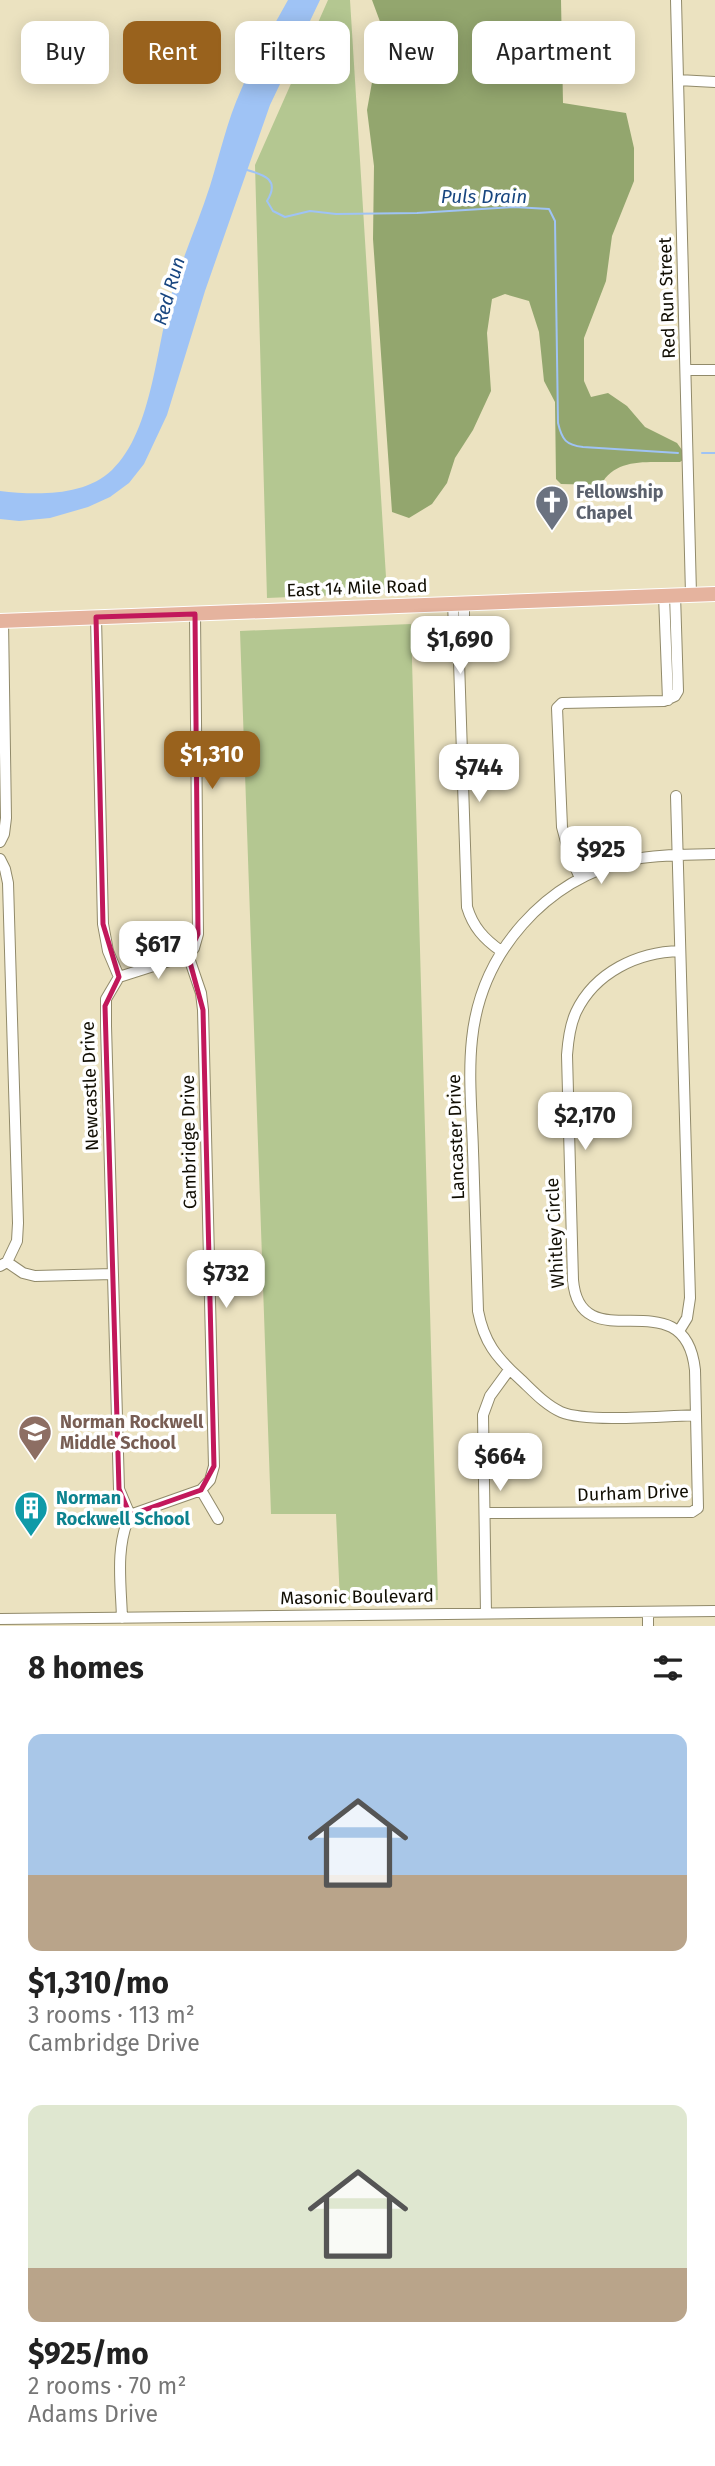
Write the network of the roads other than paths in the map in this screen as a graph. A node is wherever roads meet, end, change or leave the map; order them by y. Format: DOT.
graph roads {
  1 [pos="676,0"];
  2 [pos="678,80"];
  3 [pos="715,82"];
  4 [pos="687,370"];
  5 [pos="715,370"];
  6 [pos="691,594"];
  7 [pos="715,594"];
  8 [pos="669,595"];
  9 [pos="458,603"];
  10 [pos="195,614"];
  11 [pos="96,617"];
  12 [pos="1,621"];
  13 [pos="676,796"];
  14 [pos="0,842"];
  15 [pos="715,854"];
  16 [pos="678,855"];
  17 [pos="0,859"];
  18 [pos="580,878"];
  19 [pos="501,951"];
  20 [pos="680,951"];
  21 [pos="188,955"];
  22 [pos="119,977"];
  23 [pos="4,1264"];
  24 [pos="113,1274"];
  25 [pos="679,1331"];
  26 [pos="509,1370"];
  27 [pos="696,1415"];
  28 [pos="201,1490"];
  29 [pos="485,1513"];
  30 [pos="130,1515"];
  31 [pos="218,1519"];
  32 [pos="715,1611"];
  33 [pos="648,1612"];
  34 [pos="486,1614"];
  35 [pos="122,1618"];
  36 [pos="0,1619"];
  37 [pos="165,1621"];
  38 [pos="262,1621"];
  39 [pos="69,1622"];
  40 [pos="648,1626"];
  1 -- 2 [label="street, Red Run Street"];
  2 -- 3 [label="street"];
  2 -- 4 [label="street, Red Run Street"];
  4 -- 5 [label="street"];
  4 -- 6 [label="street, Red Run Street"];
  6 -- 7 [label="main road, East 14 Mile Road"];
  6 -- 8 [label="main road, East 14 Mile Road"];
  8 -- 9 [label="main road, East 14 Mile Road"];
  8 -- 18 [label="street"];
  9 -- 10 [label="main road, East 14 Mile Road"];
  9 -- 19 [label="street"];
  10 -- 11 [label="main road, East 14 Mile Road"];
  10 -- 21 [label="street"];
  11 -- 12 [label="main road, East 14 Mile Road"];
  11 -- 22 [label="street"];
  12 -- 14 [label="street"];
  13 -- 16 [label="street"];
  15 -- 16 [label="street, Lancaster Drive"];
  16 -- 18 [label="street, Lancaster Drive"];
  16 -- 20 [label="street"];
  17 -- 23 [label="street"];
  18 -- 19 [label="street, Lancaster Drive"];
  19 -- 26 [label="street, Lancaster Drive"];
  20 -- 25 [label="street"];
  20 -- 25 [label="street, Whitley Circle"];
  21 -- 22 [label="street"];
  21 -- 28 [label="street, Cambridge Drive"];
  22 -- 24 [label="street, Newcastle Drive"];
  23 -- 24 [label="street"];
  24 -- 30 [label="street, Newcastle Drive"];
  25 -- 27 [label="street"];
  26 -- 27 [label="street, Lancaster Drive"];
  26 -- 29 [label="street"];
  27 -- 29 [label="street, Durham Drive"];
  28 -- 30 [label="street"];
  28 -- 31 [label="street"];
  29 -- 34 [label="street"];
  30 -- 35 [label="street"];
  32 -- 33 [label="street, Masonic Boulevard"];
  33 -- 34 [label="street, Masonic Boulevard"];
  33 -- 40 [label="street"];
  34 -- 38 [label="street, Masonic Boulevard"];
  35 -- 37 [label="street, Masonic Boulevard"];
  35 -- 39 [label="street, Masonic Boulevard"];
  36 -- 39 [label="street, Masonic Boulevard"];
  37 -- 38 [label="street, Masonic Boulevard"];
}
